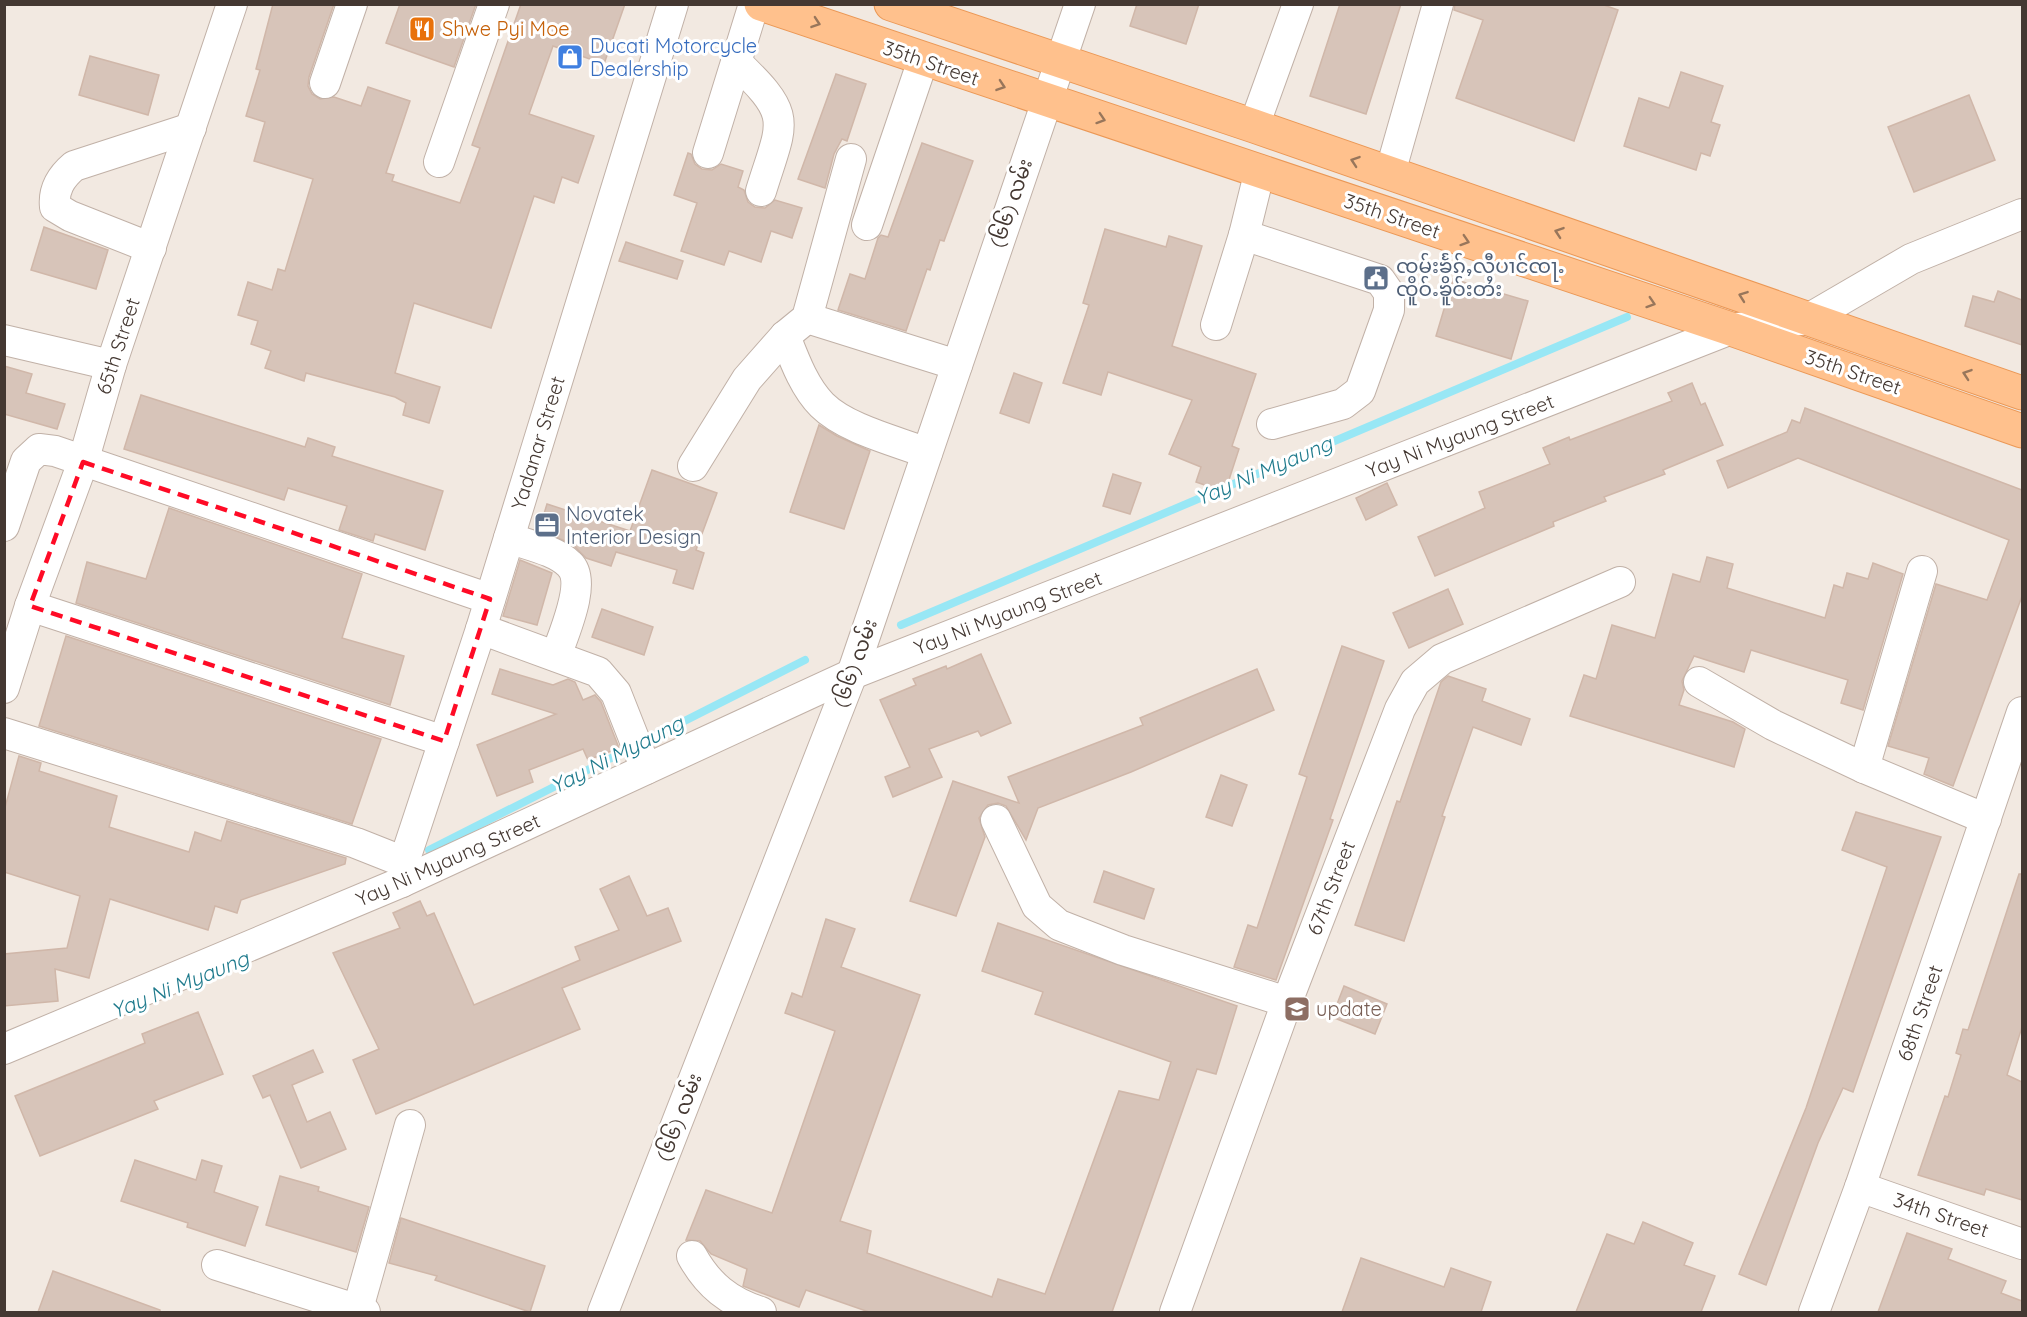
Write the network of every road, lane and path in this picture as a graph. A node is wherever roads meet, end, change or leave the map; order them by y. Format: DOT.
graph roads {
  1 [pos="232,4"];
  2 [pos="352,4"];
  3 [pos="494,4"];
  4 [pos="673,4"];
  5 [pos="754,4"];
  6 [pos="761,4"];
  7 [pos="891,4"];
  8 [pos="1080,4"];
  9 [pos="1298,4"];
  10 [pos="1438,4"];
  11 [pos="923,60"];
  12 [pos="1059,60"];
  13 [pos="736,63"];
  14 [pos="325,83"];
  15 [pos="1046,102"];
  16 [pos="1254,126"];
  17 [pos="191,128"];
  18 [pos="708,153"];
  19 [pos="850,159"];
  20 [pos="439,162"];
  21 [pos="1260,170"];
  22 [pos="1390,173"];
  23 [pos="1422,184"];
  24 [pos="761,191"];
  25 [pos="2022,214"];
  26 [pos="1407,222"];
  27 [pos="867,225"];
  28 [pos="1244,235"];
  29 [pos="151,248"];
  30 [pos="1808,319"];
  31 [pos="1216,325"];
  32 [pos="796,327"];
  33 [pos="1731,329"];
  34 [pos="4,340"];
  35 [pos="111,365"];
  36 [pos="957,365"];
  37 [pos="2022,393"];
  38 [pos="1272,424"];
  39 [pos="2022,431"];
  40 [pos="927,453"];
  41 [pos="83,462"];
  42 [pos="693,466"];
  43 [pos="4,526"];
  44 [pos="509,538"];
  45 [pos="1922,571"];
  46 [pos="1620,582"];
  47 [pos="490,599"];
  48 [pos="30,606"];
  49 [pos="481,629"];
  50 [pos="556,656"];
  51 [pos="852,674"];
  52 [pos="1699,682"];
  53 [pos="4,688"];
  54 [pos="2022,712"];
  55 [pos="4,733"];
  56 [pos="444,741"];
  57 [pos="1864,768"];
  58 [pos="646,769"];
  59 [pos="1986,819"];
  60 [pos="996,820"];
  61 [pos="403,872"];
  62 [pos="1287,1002"];
  63 [pos="4,1049"];
  64 [pos="410,1125"];
  65 [pos="1860,1187"];
  66 [pos="2020,1237"];
  67 [pos="692,1256"];
  68 [pos="217,1265"];
  69 [pos="360,1312"];
  70 [pos="603,1312"];
  71 [pos="760,1312"];
  72 [pos="1175,1312"];
  73 [pos="1814,1312"];
  1 -- 17 [label="street, 65th Street"];
  2 -- 14 [label="street"];
  3 -- 20 [label="street"];
  4 -- 44 [label="street, Yadanar Street"];
  5 -- 13 [label="street"];
  6 -- 11 [label="main road, 35th Street, one-way"];
  7 -- 12 [label="main road, 35th Street"];
  8 -- 12 [label="street, (၆၆) လမ်း"];
  9 -- 16 [label="street"];
  10 -- 22 [label="street"];
  11 -- 15 [label="main road, 35th Street, one-way"];
  11 -- 27 [label="street"];
  12 -- 15 [label="street, (၆၆) လမ်း"];
  12 -- 16 [label="main road, 35th Street"];
  13 -- 18 [label="street"];
  13 -- 24 [label="street"];
  15 -- 21 [label="main road, 35th Street, one-way"];
  15 -- 36 [label="street, (၆၆) လမ်း"];
  22 -- 16 [label="main road, 35th Street, one-way"];
  17 -- 29 [label="street, 65th Street"];
  17 -- 29 [label="street"];
  19 -- 32 [label="street"];
  21 -- 26 [label="main road, 35th Street"];
  21 -- 28 [label="street"];
  22 -- 23 [label="main road, 35th Street"];
  23 -- 26 [label="main road"];
  30 -- 23 [label="main road, 35th Street, one-way"];
  25 -- 30 [label="street, Yay Ni Myaung Street"];
  26 -- 33 [label="main road, 35th Street, one-way"];
  28 -- 31 [label="street"];
  28 -- 38 [label="street"];
  29 -- 35 [label="street, 65th Street"];
  30 -- 33 [label="street, Yay Ni Myaung Street"];
  37 -- 30 [label="main road, 35th Street, one-way"];
  32 -- 36 [label="street"];
  32 -- 40 [label="street"];
  32 -- 42 [label="street"];
  33 -- 39 [label="main road, 35th Street"];
  33 -- 51 [label="street, Yay Ni Myaung Street"];
  34 -- 35 [label="street"];
  35 -- 41 [label="street, 65th Street"];
  36 -- 40 [label="street, (၆၆) လမ်း"];
  40 -- 51 [label="street, (၆၆) လမ်း"];
  41 -- 43 [label="street"];
  41 -- 47 [label="street"];
  41 -- 48 [label="street, 65th Street"];
  44 -- 47 [label="street, Yadanar Street"];
  44 -- 50 [label="street"];
  45 -- 57 [label="street"];
  46 -- 62 [label="street, 67th Street"];
  47 -- 49 [label="street, Yadanar Street"];
  48 -- 53 [label="street, 65th Street"];
  48 -- 56 [label="street"];
  49 -- 50 [label="street"];
  49 -- 56 [label="street, Yadanar Street"];
  50 -- 58 [label="street"];
  51 -- 58 [label="street, Yay Ni Myaung Street"];
  51 -- 70 [label="street, (၆၆) လမ်း"];
  52 -- 57 [label="street"];
  54 -- 59 [label="street, 68th Street"];
  55 -- 61 [label="street"];
  56 -- 61 [label="street, Yadanar Street"];
  57 -- 59 [label="street"];
  58 -- 61 [label="street, Yay Ni Myaung Street"];
  59 -- 65 [label="street, 68th Street"];
  60 -- 62 [label="street"];
  61 -- 63 [label="street, Yay Ni Myaung Street"];
  62 -- 72 [label="street, 67th Street"];
  64 -- 69 [label="street"];
  65 -- 66 [label="street, 34th Street"];
  65 -- 73 [label="street, 68th Street"];
  67 -- 71 [label="street"];
  68 -- 69 [label="street"];
}
